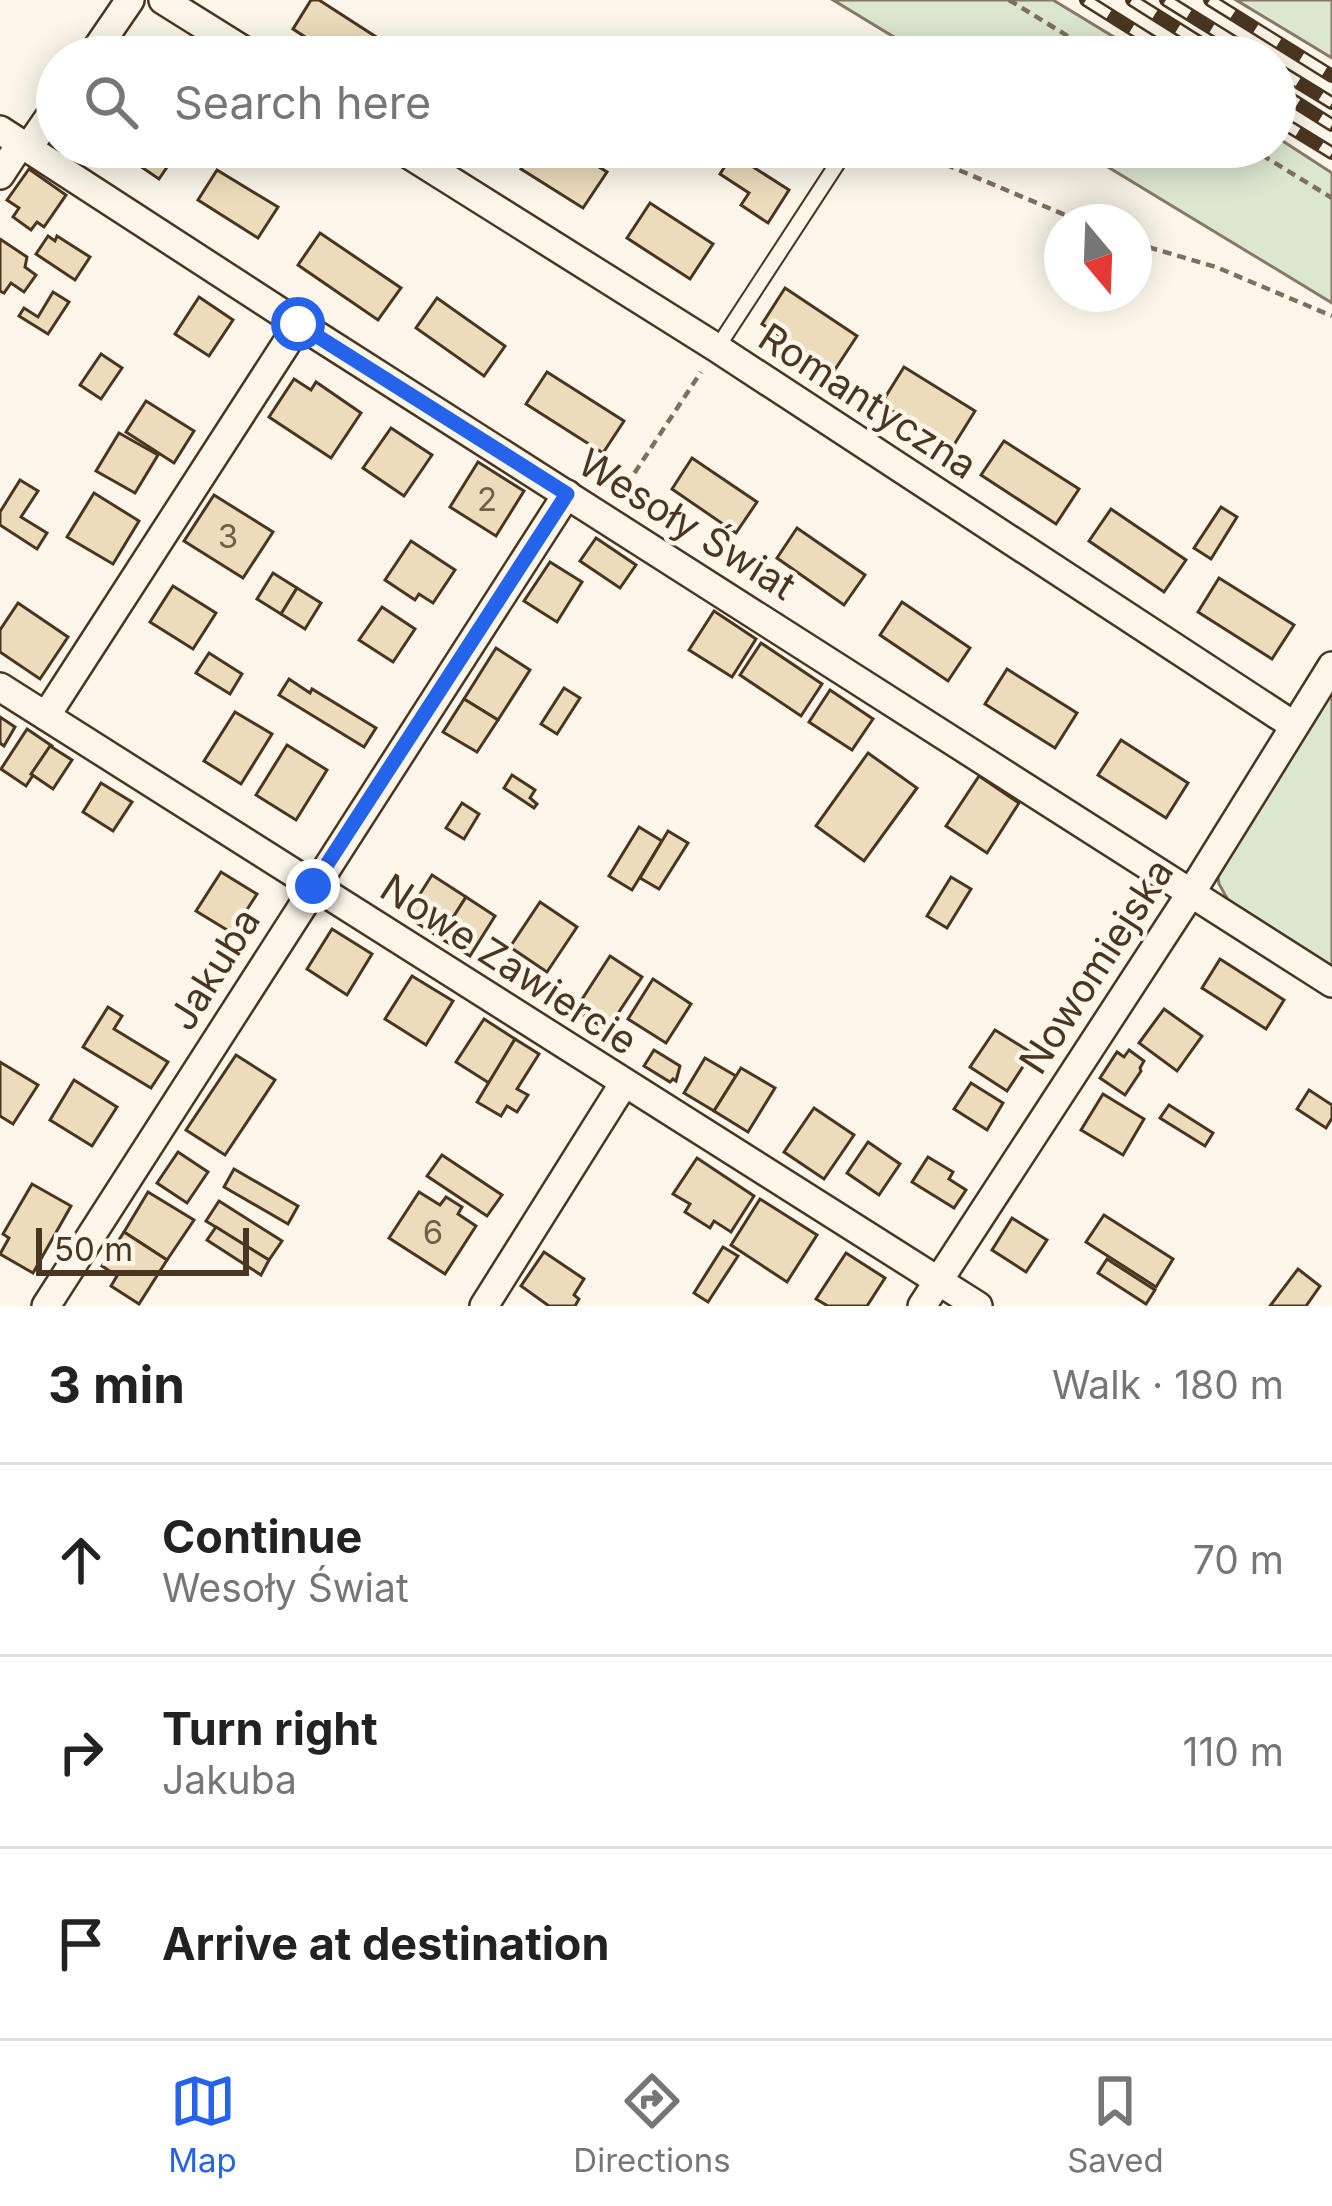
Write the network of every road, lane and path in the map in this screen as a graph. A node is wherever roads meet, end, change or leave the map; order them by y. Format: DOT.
graph roads {
  1 [pos="130,0"];
  2 [pos="163,0"];
  3 [pos="1009,0"];
  4 [pos="105,36"];
  5 [pos="220,36"];
  6 [pos="1068,36"];
  7 [pos="16,140"];
  8 [pos="59,168"];
  9 [pos="430,168"];
  10 [pos="834,168"];
  11 [pos="954,168"];
  12 [pos="1283,168"];
  13 [pos="0,175"];
  14 [pos="1332,198"];
  15 [pos="1044,206"];
  16 [pos="1152,248"];
  17 [pos="1332,316"];
  18 [pos="298,324"];
  19 [pos="717,348"];
  20 [pos="567,494"];
  21 [pos="605,518"];
  22 [pos="1332,666"];
  23 [pos="0,687"];
  24 [pos="46,716"];
  25 [pos="1293,725"];
  26 [pos="313,886"];
  27 [pos="1191,893"];
  28 [pos="1332,982"];
  29 [pos="624,1083"];
  30 [pos="938,1280"];
  31 [pos="46,1306"];
  32 [pos="484,1306"];
  33 [pos="922,1306"];
  34 [pos="978,1306"];
  1 -- 4 [label="street"];
  2 -- 5 [label="street"];
  3 -- 6 [label="path"];
  7 -- 13 [label="street"];
  8 -- 18 [label="street, Wesoły Świat"];
  9 -- 19 [label="street, Romantyczna"];
  10 -- 19 [label="lane"];
  11 -- 15 [label="path"];
  12 -- 14 [label="path"];
  16 -- 17 [label="path"];
  18 -- 20 [label="street, Wesoły Świat"];
  18 -- 24 [label="street"];
  19 -- 21 [label="path"];
  19 -- 25 [label="street, Romantyczna"];
  20 -- 21 [label="street, Wesoły Świat"];
  20 -- 26 [label="street, Jakuba"];
  21 -- 27 [label="street, Wesoły Świat"];
  22 -- 25 [label="street, Nowomiejska"];
  23 -- 24 [label="street, Nowe Zawiercie"];
  24 -- 26 [label="street, Nowe Zawiercie"];
  25 -- 27 [label="street, Nowomiejska"];
  26 -- 29 [label="street, Nowe Zawiercie"];
  26 -- 31 [label="street, Jakuba"];
  27 -- 28 [label="street, Wesoły Świat"];
  27 -- 30 [label="street, Nowomiejska"];
  29 -- 30 [label="street, Nowe Zawiercie"];
  29 -- 32 [label="street"];
  30 -- 33 [label="street, Nowomiejska"];
  30 -- 34 [label="street, Nowe Zawiercie"];
}
